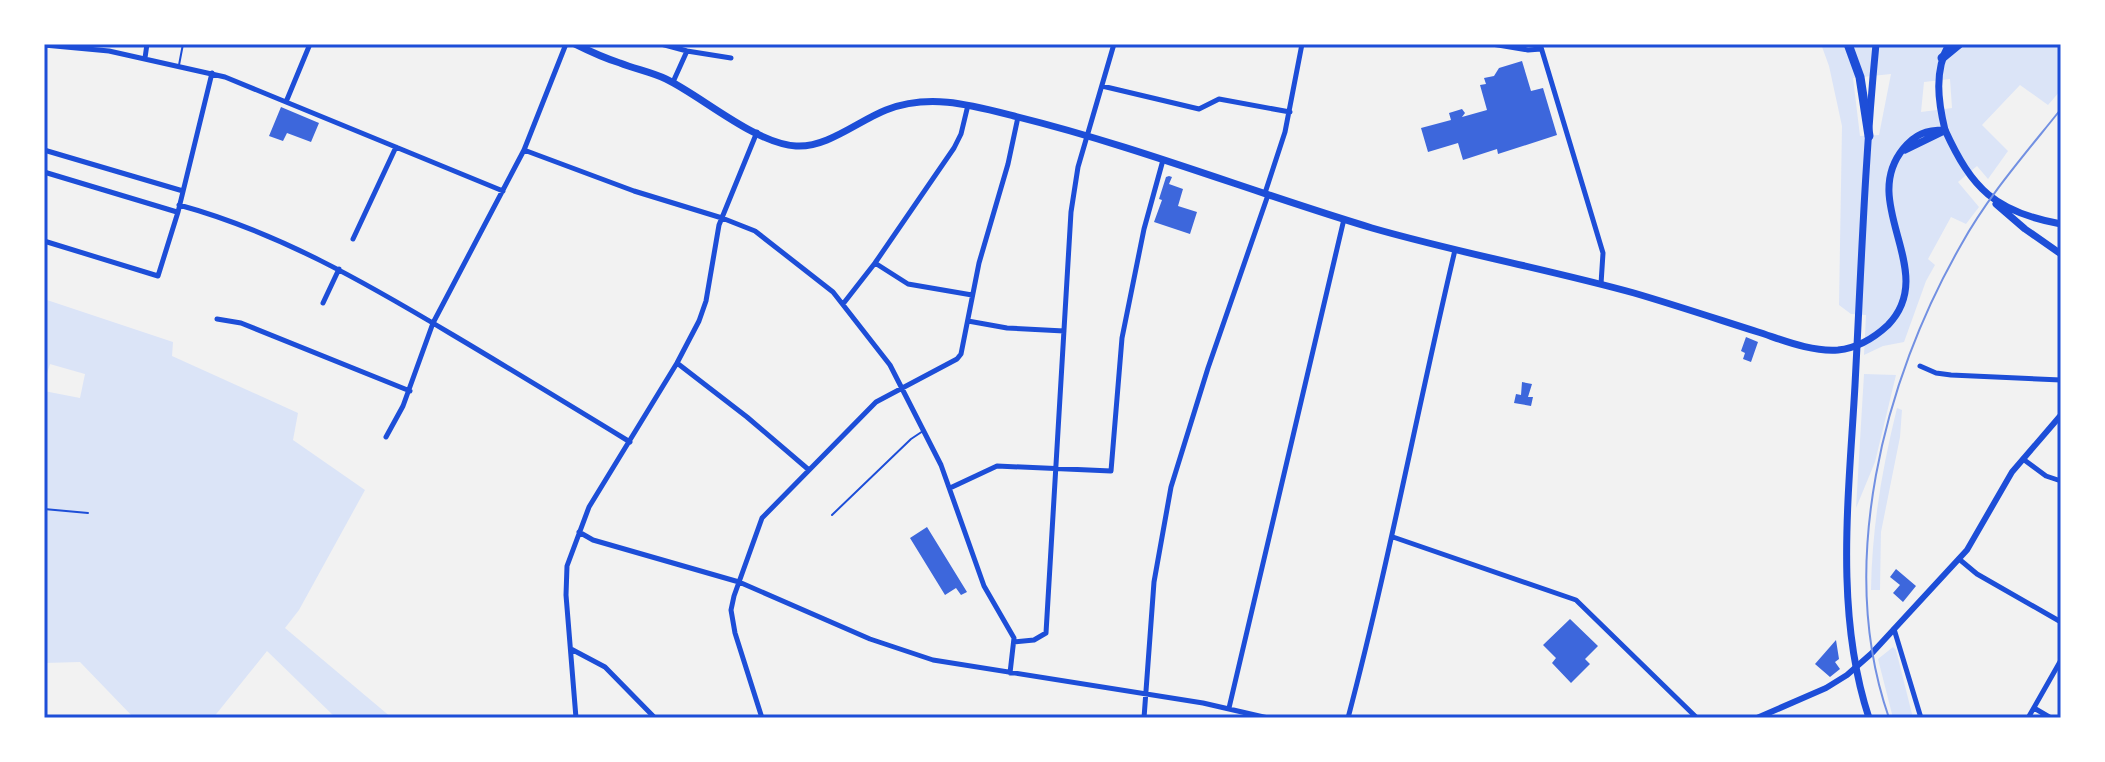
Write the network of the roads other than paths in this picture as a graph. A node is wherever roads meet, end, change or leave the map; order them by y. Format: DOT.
graph roads {
  1 [pos="147,44"];
  2 [pos="183,44"];
  3 [pos="310,44"];
  4 [pos="566,44"];
  5 [pos="575,44"];
  6 [pos="661,44"];
  7 [pos="1114,44"];
  8 [pos="1302,44"];
  9 [pos="1492,44"];
  10 [pos="1848,44"];
  11 [pos="1876,44"];
  12 [pos="1949,44"];
  13 [pos="1959,44"];
  14 [pos="44,45"];
  15 [pos="1540,47"];
  16 [pos="687,51"];
  17 [pos="145,58"];
  18 [pos="731,58"];
  19 [pos="1942,58"];
  20 [pos="179,66"];
  21 [pos="212,73"];
  22 [pos="673,82"];
  23 [pos="1102,86"];
  24 [pos="286,102"];
  25 [pos="968,105"];
  26 [pos="1290,112"];
  27 [pos="1018,117"];
  28 [pos="1945,130"];
  29 [pos="757,132"];
  30 [pos="1088,135"];
  31 [pos="1869,136"];
  32 [pos="396,147"];
  33 [pos="44,150"];
  34 [pos="524,150"];
  35 [pos="1163,159"];
  36 [pos="44,172"];
  37 [pos="183,191"];
  38 [pos="503,191"];
  39 [pos="1266,194"];
  40 [pos="2003,208"];
  41 [pos="178,209"];
  42 [pos="722,218"];
  43 [pos="1344,219"];
  44 [pos="2061,224"];
  45 [pos="353,239"];
  46 [pos="44,241"];
  47 [pos="1455,249"];
  48 [pos="2061,254"];
  49 [pos="875,263"];
  50 [pos="339,269"];
  51 [pos="1601,284"];
  52 [pos="972,295"];
  53 [pos="323,303"];
  54 [pos="843,304"];
  55 [pos="217,319"];
  56 [pos="968,321"];
  57 [pos="433,323"];
  58 [pos="1064,331"];
  59 [pos="677,363"];
  60 [pos="1920,366"];
  61 [pos="2061,380"];
  62 [pos="903,386"];
  63 [pos="410,391"];
  64 [pos="2061,415"];
  65 [pos="924,430"];
  66 [pos="386,437"];
  67 [pos="630,442"];
  68 [pos="2023,459"];
  69 [pos="809,470"];
  70 [pos="1056,470"];
  71 [pos="2061,481"];
  72 [pos="950,488"];
  73 [pos="44,509"];
  74 [pos="88,513"];
  75 [pos="832,515"];
  76 [pos="579,532"];
  77 [pos="1393,537"];
  78 [pos="1959,559"];
  79 [pos="739,582"];
  80 [pos="2061,622"];
  81 [pos="1894,629"];
  82 [pos="1014,642"];
  83 [pos="571,649"];
  84 [pos="2061,660"];
  85 [pos="1010,673"];
  86 [pos="1145,694"];
  87 [pos="1229,708"];
  88 [pos="2034,708"];
  89 [pos="576,718"];
  90 [pos="655,718"];
  91 [pos="762,718"];
  92 [pos="1144,718"];
  93 [pos="1268,718"];
  94 [pos="1348,718"];
  95 [pos="1697,718"];
  96 [pos="1757,718"];
  97 [pos="1869,718"];
  98 [pos="1921,718"];
  99 [pos="2028,718"];
  100 [pos="2051,718"];
  1 -- 17 [label="street"];
  2 -- 20 [label="lane"];
  3 -- 24 [label="street"];
  4 -- 34 [label="street"];
  5 -- 22 [label="main road"];
  6 -- 16 [label="street"];
  7 -- 23 [label="street"];
  8 -- 26 [label="street"];
  9 -- 15 [label="street"];
  10 -- 31 [label="highway"];
  11 -- 31 [label="main road"];
  12 -- 19 [label="main road"];
  13 -- 19 [label="highway"];
  14 -- 17 [label="street"];
  15 -- 51 [label="street"];
  16 -- 18 [label="street"];
  16 -- 22 [label="street"];
  17 -- 20 [label="street"];
  19 -- 28 [label="main road"];
  20 -- 21 [label="street"];
  21 -- 24 [label="street"];
  21 -- 37 [label="street"];
  22 -- 29 [label="main road"];
  23 -- 26 [label="street"];
  23 -- 30 [label="street"];
  24 -- 32 [label="street"];
  25 -- 27 [label="main road"];
  25 -- 29 [label="main road"];
  25 -- 49 [label="street"];
  26 -- 39 [label="street"];
  27 -- 30 [label="main road"];
  27 -- 52 [label="street"];
  28 -- 40 [label="main road"];
  28 -- 51 [label="main road"];
  29 -- 42 [label="street"];
  30 -- 35 [label="main road"];
  30 -- 58 [label="street"];
  31 -- 97 [label="main road"];
  32 -- 38 [label="street"];
  32 -- 45 [label="street"];
  33 -- 37 [label="street"];
  34 -- 38 [label="street"];
  34 -- 42 [label="street"];
  35 -- 39 [label="main road"];
  35 -- 70 [label="street"];
  36 -- 41 [label="street"];
  37 -- 41 [label="street"];
  38 -- 57 [label="street"];
  39 -- 43 [label="main road"];
  39 -- 86 [label="street"];
  40 -- 44 [label="main road"];
  40 -- 48 [label="main road"];
  41 -- 46 [label="street"];
  41 -- 50 [label="street"];
  42 -- 54 [label="street"];
  42 -- 59 [label="street"];
  43 -- 47 [label="main road"];
  43 -- 87 [label="street"];
  47 -- 51 [label="main road"];
  47 -- 77 [label="street"];
  49 -- 52 [label="street"];
  49 -- 54 [label="street"];
  50 -- 53 [label="street"];
  50 -- 57 [label="street"];
  52 -- 56 [label="street"];
  54 -- 62 [label="street"];
  55 -- 63 [label="street"];
  56 -- 58 [label="street"];
  56 -- 62 [label="street"];
  57 -- 63 [label="street"];
  57 -- 67 [label="street"];
  58 -- 70 [label="street"];
  59 -- 67 [label="street"];
  59 -- 69 [label="street"];
  60 -- 61 [label="street"];
  62 -- 65 [label="street"];
  62 -- 69 [label="street"];
  63 -- 66 [label="street"];
  64 -- 68 [label="street"];
  65 -- 72 [label="street"];
  65 -- 75 [label="lane"];
  67 -- 76 [label="street"];
  68 -- 71 [label="street"];
  68 -- 78 [label="street"];
  69 -- 79 [label="street"];
  70 -- 72 [label="street"];
  70 -- 82 [label="street"];
  72 -- 82 [label="street"];
  73 -- 74 [label="lane"];
  76 -- 79 [label="street"];
  76 -- 83 [label="street"];
  77 -- 94 [label="street"];
  77 -- 95 [label="street"];
  78 -- 80 [label="street"];
  78 -- 81 [label="street"];
  79 -- 85 [label="street"];
  79 -- 91 [label="street"];
  81 -- 96 [label="street"];
  81 -- 98 [label="street"];
  82 -- 85 [label="street"];
  83 -- 89 [label="street"];
  83 -- 90 [label="street"];
  84 -- 88 [label="street"];
  85 -- 86 [label="street"];
  86 -- 87 [label="street"];
  86 -- 92 [label="street"];
  87 -- 93 [label="street"];
  88 -- 99 [label="street"];
  88 -- 100 [label="street"];
}
